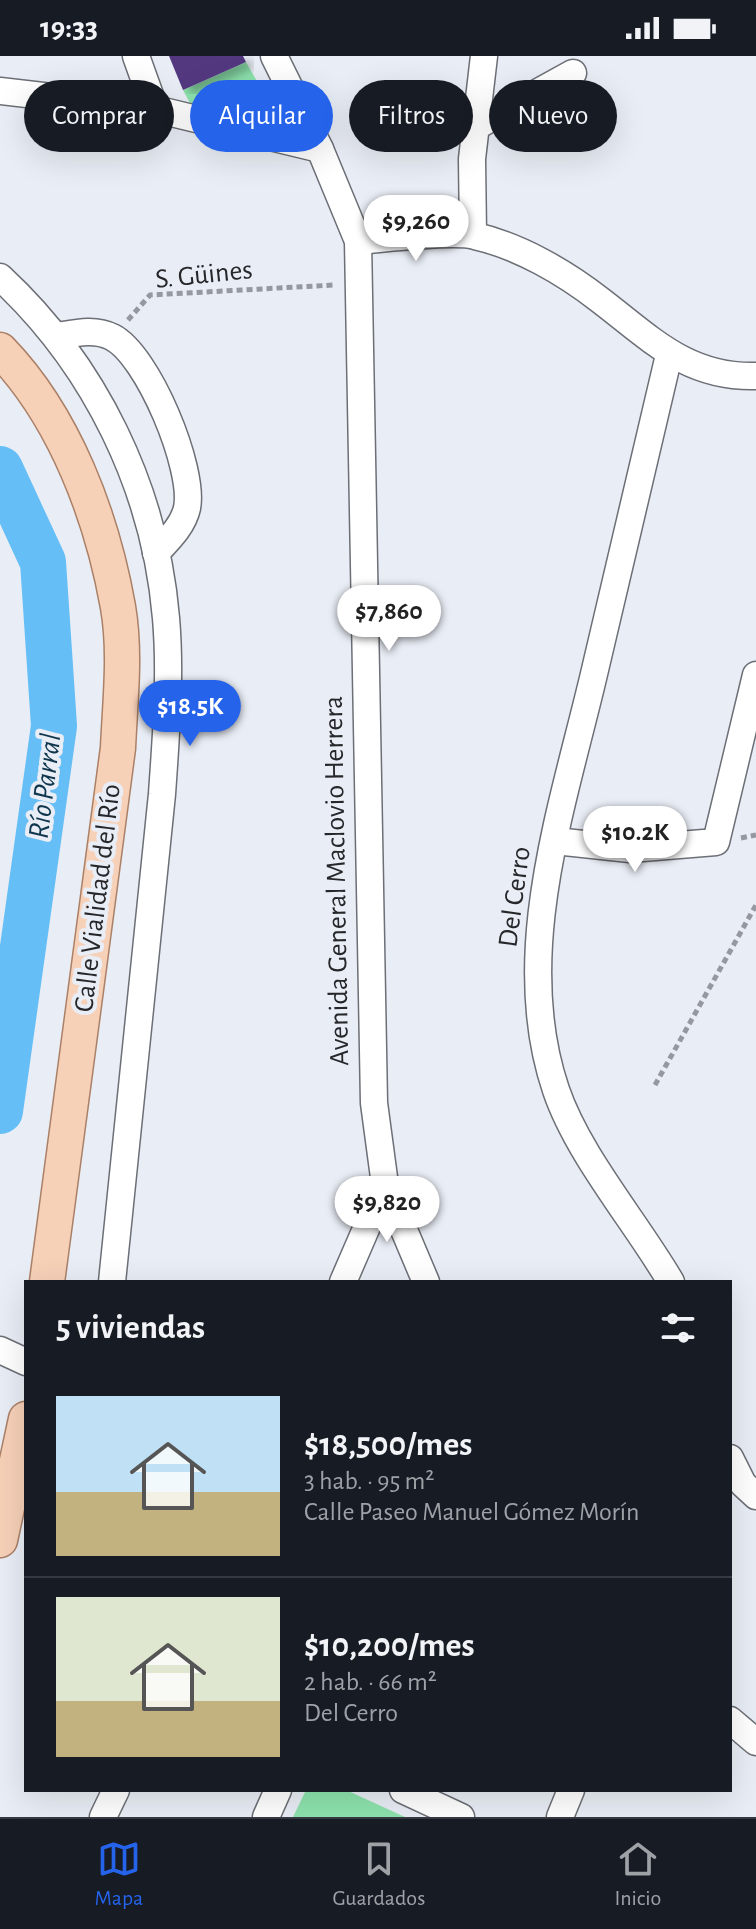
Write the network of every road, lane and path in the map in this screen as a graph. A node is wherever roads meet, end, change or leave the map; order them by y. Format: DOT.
graph roads {
  1 [pos="136,56"];
  2 [pos="274,56"];
  3 [pos="484,56"];
  4 [pos="573,73"];
  5 [pos="145,80"];
  6 [pos="286,80"];
  7 [pos="0,91"];
  8 [pos="24,94"];
  9 [pos="475,127"];
  10 [pos="321,152"];
  11 [pos="473,235"];
  12 [pos="358,241"];
  13 [pos="0,277"];
  14 [pos="359,283"];
  15 [pos="57,336"];
  16 [pos="114,337"];
  17 [pos="0,350"];
  18 [pos="669,355"];
  19 [pos="756,376"];
  20 [pos="156,553"];
  21 [pos="756,675"];
  22 [pos="555,841"];
  23 [pos="756,905"];
  24 [pos="655,1085"];
  25 [pos="385,1185"];
  26 [pos="47,1280"];
  27 [pos="112,1280"];
  28 [pos="344,1280"];
  29 [pos="425,1280"];
  30 [pos="670,1280"];
  31 [pos="0,1350"];
  32 [pos="24,1361"];
  33 [pos="24,1428"];
  34 [pos="732,1463"];
  35 [pos="743,1493"];
  36 [pos="0,1540"];
  37 [pos="732,1722"];
  38 [pos="756,1742"];
  39 [pos="115,1792"];
  40 [pos="277,1792"];
  41 [pos="407,1792"];
  42 [pos="570,1792"];
  43 [pos="103,1817"];
  44 [pos="266,1817"];
  45 [pos="461,1817"];
  46 [pos="560,1817"];
  1 -- 5 [label="street"];
  2 -- 6 [label="street, Avenida General Maclovio Herrera"];
  3 -- 9 [label="street"];
  4 -- 9 [label="street"];
  7 -- 8 [label="street"];
  9 -- 11 [label="street"];
  10 -- 12 [label="street, Avenida General Maclovio Herrera"];
  11 -- 12 [label="street"];
  11 -- 18 [label="street"];
  12 -- 14 [label="street, Avenida General Maclovio Herrera"];
  13 -- 15 [label="street"];
  14 -- 16 [label="path, S. Güines"];
  14 -- 25 [label="street, Avenida General Maclovio Herrera"];
  15 -- 16 [label="street"];
  15 -- 20 [label="street"];
  16 -- 20 [label="street"];
  17 -- 26 [label="main road, Calle Vialidad del Río"];
  18 -- 19 [label="street"];
  18 -- 22 [label="street, Del Cerro"];
  20 -- 27 [label="street"];
  21 -- 22 [label="street"];
  22 -- 30 [label="street, Del Cerro"];
  23 -- 24 [label="path"];
  25 -- 28 [label="street"];
  25 -- 29 [label="street, Avenida General Maclovio Herrera"];
  31 -- 32 [label="street"];
  33 -- 36 [label="main road"];
  34 -- 35 [label="street"];
  37 -- 38 [label="street"];
  39 -- 43 [label="street"];
  40 -- 44 [label="street"];
  41 -- 45 [label="street"];
  42 -- 46 [label="street"];
}
